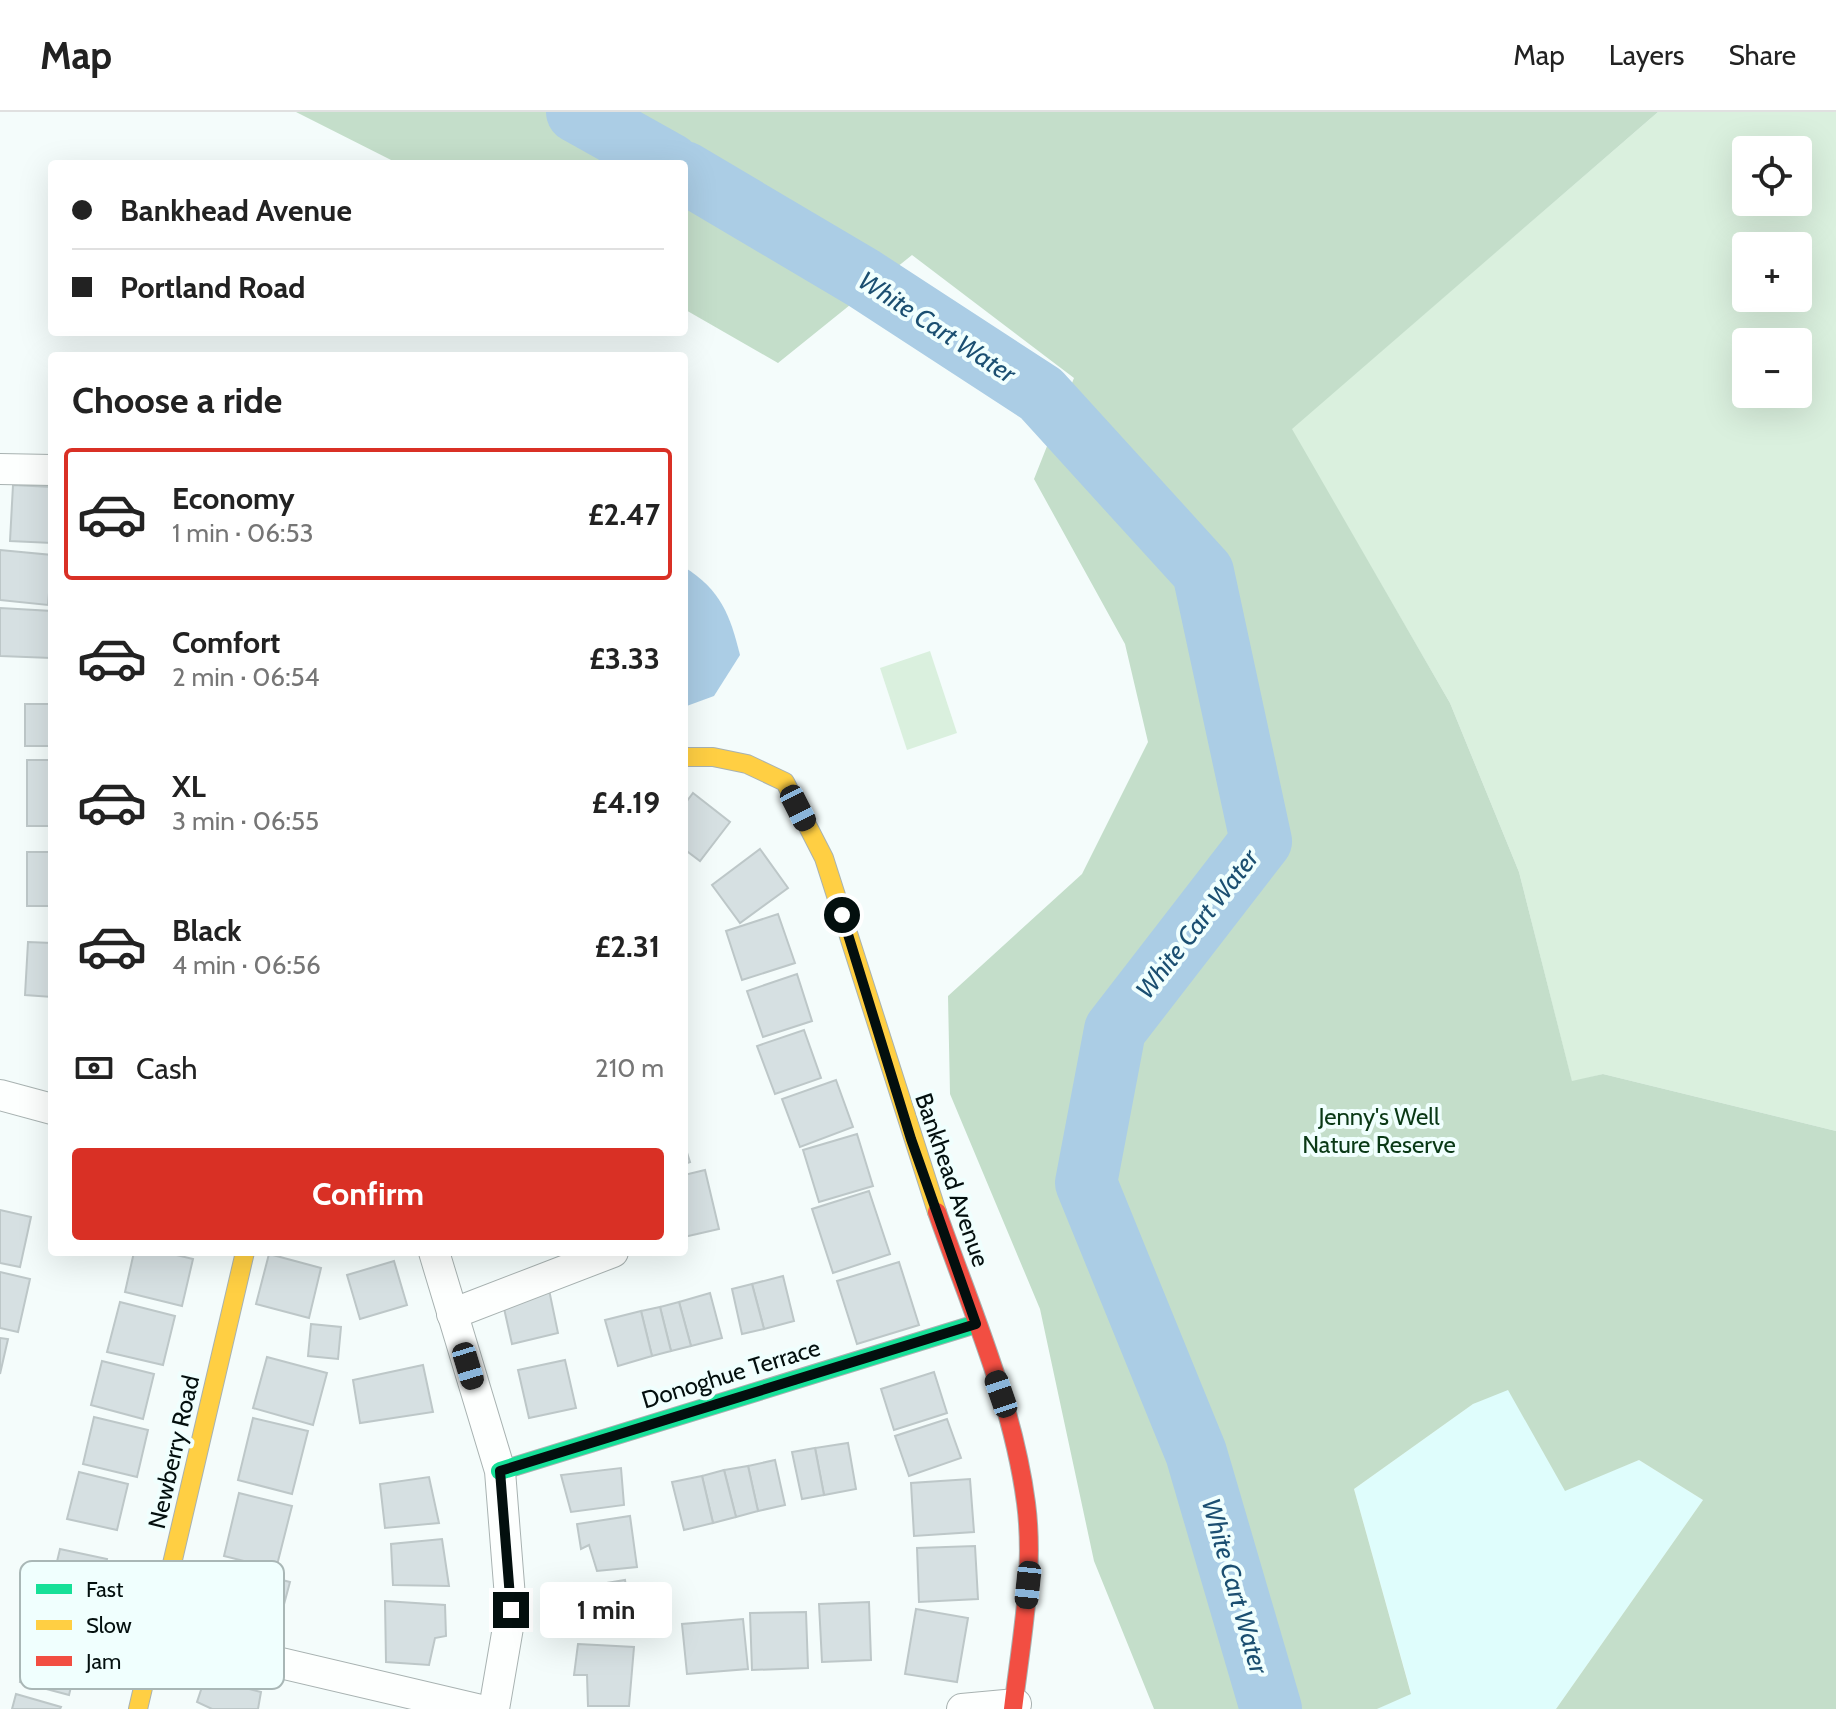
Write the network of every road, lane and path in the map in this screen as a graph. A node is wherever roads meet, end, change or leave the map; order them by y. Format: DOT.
graph roads {
  1 [pos="0,469"];
  2 [pos="48,470"];
  3 [pos="688,757"];
  4 [pos="0,1095"];
  5 [pos="48,1108"];
  6 [pos="244,1256"];
  7 [pos="435,1256"];
  8 [pos="603,1256"];
  9 [pos="452,1314"];
  10 [pos="976,1324"];
  11 [pos="500,1471"];
  12 [pos="174,1561"];
  13 [pos="284,1664"];
  14 [pos="143,1689"];
  15 [pos="1014,1707"];
  16 [pos="138,1709"];
  17 [pos="477,1709"];
  18 [pos="494,1709"];
  19 [pos="962,1709"];
  1 -- 2 [label="street"];
  3 -- 10 [label="street, Bankhead Avenue"];
  4 -- 5 [label="street"];
  6 -- 12 [label="street, Newberry Road"];
  7 -- 9 [label="street"];
  8 -- 9 [label="street"];
  9 -- 11 [label="street"];
  10 -- 11 [label="street, Donoghue Terrace"];
  10 -- 15 [label="street, Bankhead Avenue"];
  11 -- 18 [label="street"];
  13 -- 17 [label="street"];
  14 -- 16 [label="street, Newberry Road"];
  15 -- 19 [label="street"];
}
